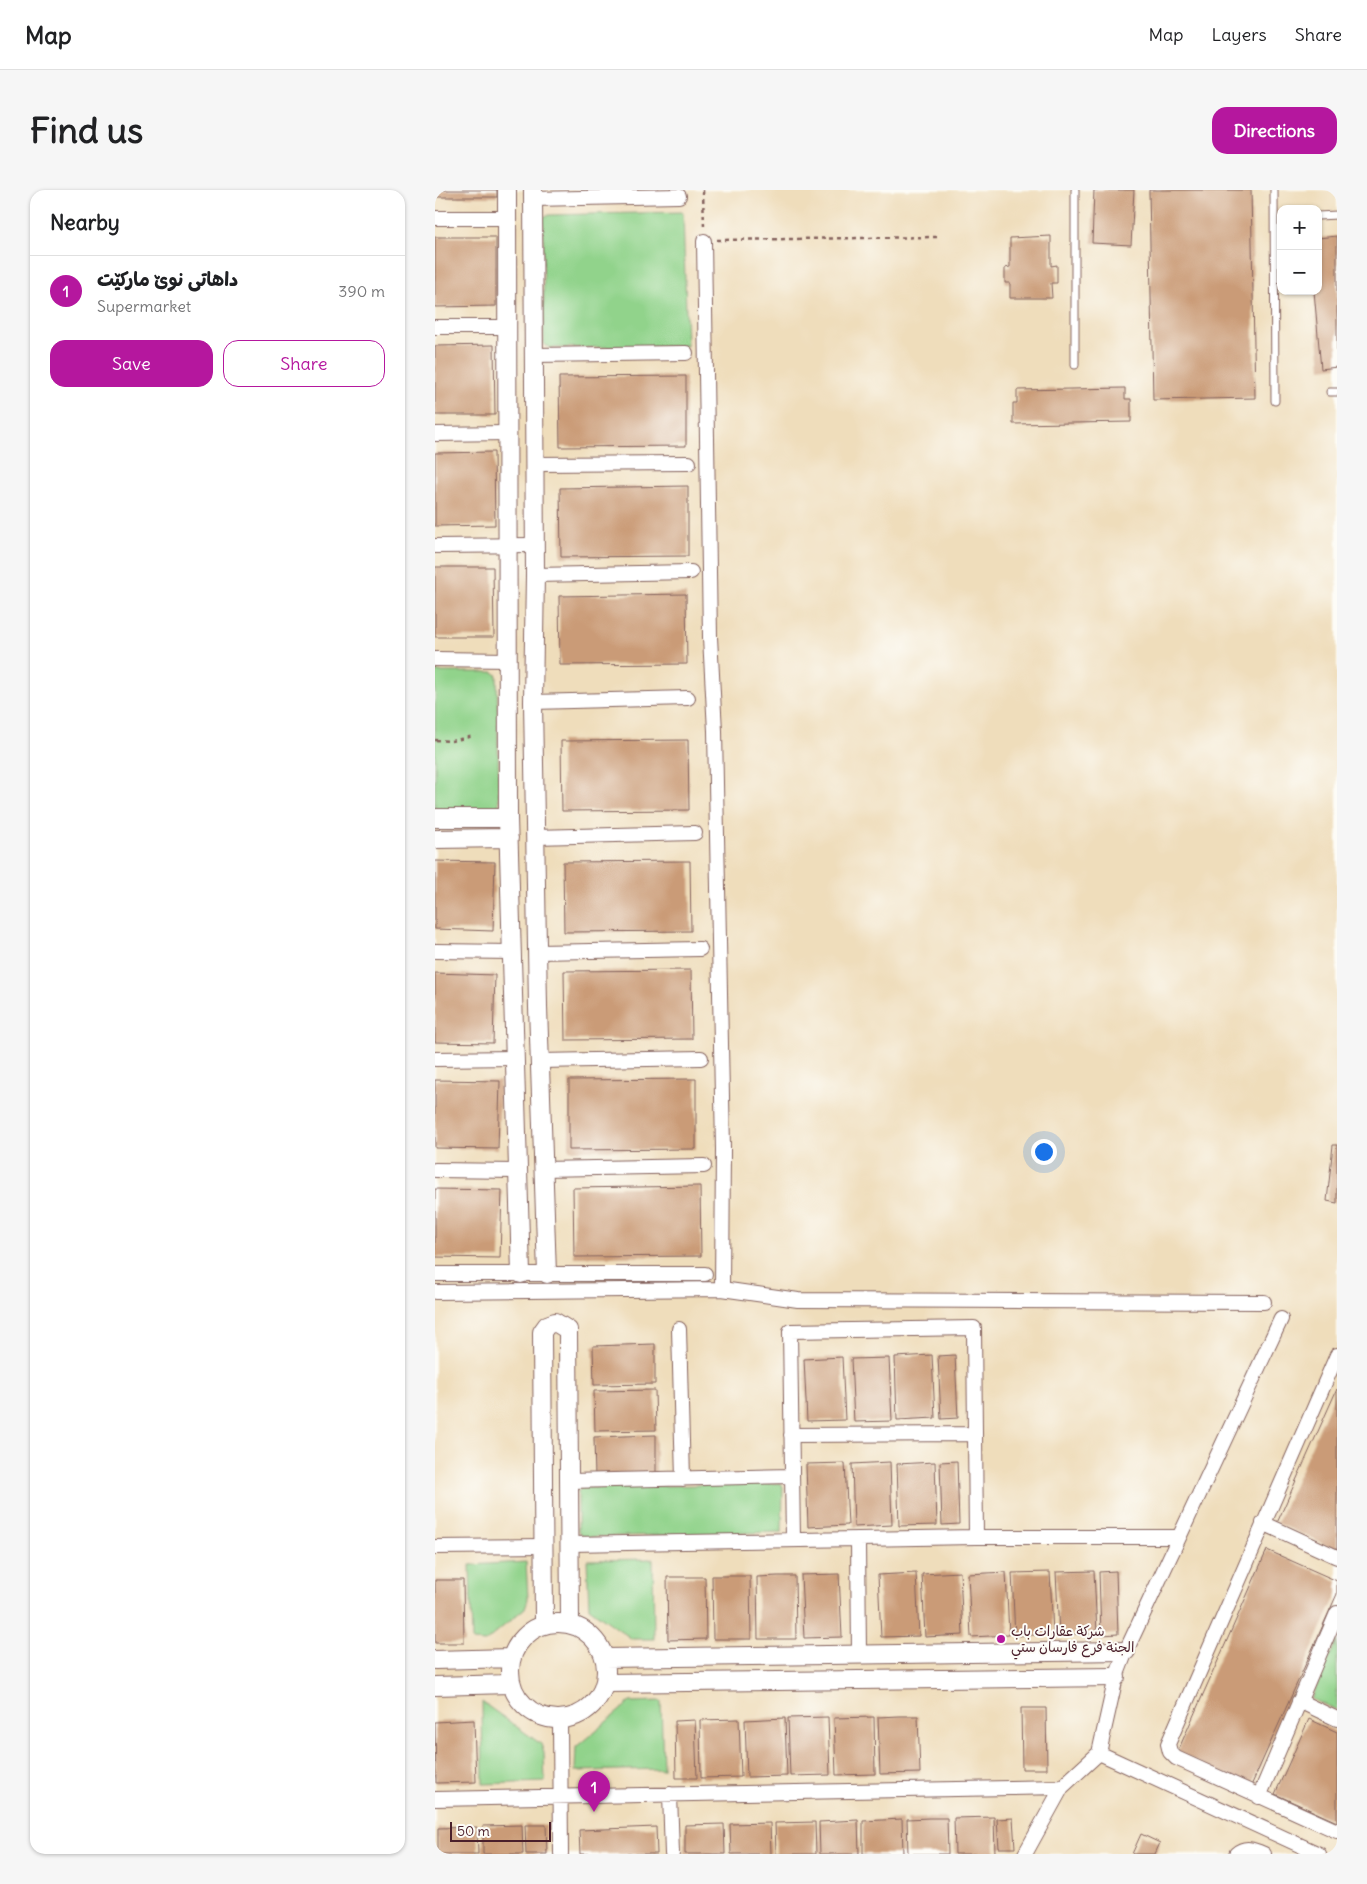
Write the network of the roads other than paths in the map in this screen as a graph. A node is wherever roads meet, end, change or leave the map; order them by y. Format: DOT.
graph roads {
  1 [pos="507,190"];
  2 [pos="1075,190"];
  3 [pos="1274,190"];
  4 [pos="533,194"];
  5 [pos="679,196"];
  6 [pos="1337,215"];
  7 [pos="1322,216"];
  8 [pos="1277,217"];
  9 [pos="435,218"];
  10 [pos="506,218"];
  11 [pos="704,240"];
  12 [pos="435,327"];
  13 [pos="506,327"];
  14 [pos="686,353"];
  15 [pos="533,355"];
  16 [pos="1075,365"];
  17 [pos="1275,401"];
  18 [pos="507,433"];
  19 [pos="435,434"];
  20 [pos="689,463"];
  21 [pos="534,464"];
  22 [pos="508,545"];
  23 [pos="534,545"];
  24 [pos="435,546"];
  25 [pos="691,572"];
  26 [pos="535,574"];
  27 [pos="435,659"];
  28 [pos="509,660"];
  29 [pos="689,698"];
  30 [pos="533,702"];
  31 [pos="435,818"];
  32 [pos="508,818"];
  33 [pos="695,833"];
  34 [pos="535,836"];
  35 [pos="509,838"];
  36 [pos="435,839"];
  37 [pos="700,949"];
  38 [pos="435,951"];
  39 [pos="512,952"];
  40 [pos="537,952"];
  41 [pos="538,1007"];
  42 [pos="514,1008"];
  43 [pos="515,1058"];
  44 [pos="701,1058"];
  45 [pos="435,1059"];
  46 [pos="540,1061"];
  47 [pos="704,1166"];
  48 [pos="542,1169"];
  49 [pos="435,1170"];
  50 [pos="518,1171"];
  51 [pos="435,1274"];
  52 [pos="521,1274"];
  53 [pos="547,1274"];
  54 [pos="705,1274"];
  55 [pos="722,1289"];
  56 [pos="435,1292"];
  57 [pos="1264,1302"];
  58 [pos="1281,1319"];
  59 [pos="679,1329"];
  60 [pos="1337,1356"];
  61 [pos="975,1434"];
  62 [pos="791,1435"];
  63 [pos="791,1476"];
  64 [pos="683,1478"];
  65 [pos="569,1481"];
  66 [pos="1263,1523"];
  67 [pos="976,1537"];
  68 [pos="1177,1537"];
  69 [pos="858,1539"];
  70 [pos="793,1540"];
  71 [pos="570,1544"];
  72 [pos="543,1546"];
  73 [pos="435,1547"];
  74 [pos="1337,1557"];
  75 [pos="1336,1619"];
  76 [pos="570,1622"];
  77 [pos="544,1625"];
  78 [pos="1126,1651"];
  79 [pos="859,1655"];
  80 [pos="511,1658"];
  81 [pos="605,1658"];
  82 [pos="435,1660"];
  83 [pos="1116,1677"];
  84 [pos="605,1683"];
  85 [pos="510,1684"];
  86 [pos="435,1686"];
  87 [pos="1299,1701"];
  88 [pos="1337,1718"];
  89 [pos="559,1719"];
  90 [pos="1099,1753"];
  91 [pos="1062,1787"];
  92 [pos="670,1794"];
  93 [pos="561,1797"];
  94 [pos="1259,1797"];
  95 [pos="435,1799"];
  96 [pos="1337,1831"];
  97 [pos="561,1854"];
  98 [pos="672,1854"];
  99 [pos="1025,1854"];
  100 [pos="1236,1854"];
  101 [pos="1264,1854"];
  102 [pos="1319,1854"];
  1 -- 10 [label="street"];
  2 -- 16 [label="lane"];
  3 -- 8 [label="lane"];
  4 -- 5 [label="street"];
  4 -- 15 [label="street"];
  6 -- 7 [label="lane"];
  8 -- 17 [label="lane"];
  9 -- 10 [label="street"];
  10 -- 13 [label="street"];
  11 -- 55 [label="street"];
  12 -- 13 [label="street"];
  13 -- 18 [label="street"];
  14 -- 15 [label="street"];
  15 -- 21 [label="street"];
  18 -- 19 [label="street"];
  18 -- 22 [label="street"];
  20 -- 21 [label="street"];
  21 -- 23 [label="street"];
  22 -- 23 [label="street"];
  22 -- 24 [label="street"];
  22 -- 28 [label="street"];
  23 -- 26 [label="street"];
  25 -- 26 [label="street"];
  26 -- 30 [label="street"];
  27 -- 28 [label="street"];
  28 -- 32 [label="street"];
  29 -- 30 [label="street"];
  30 -- 34 [label="street"];
  31 -- 32 [label="street"];
  32 -- 35 [label="street"];
  33 -- 34 [label="street"];
  34 -- 40 [label="street"];
  35 -- 36 [label="street"];
  35 -- 39 [label="street"];
  37 -- 40 [label="street"];
  38 -- 39 [label="street"];
  39 -- 42 [label="street"];
  40 -- 41 [label="street"];
  41 -- 42 [label="street"];
  41 -- 46 [label="street"];
  42 -- 43 [label="street"];
  43 -- 45 [label="street"];
  43 -- 50 [label="street"];
  44 -- 46 [label="street"];
  46 -- 48 [label="street"];
  47 -- 48 [label="street"];
  48 -- 53 [label="street"];
  49 -- 50 [label="street"];
  50 -- 52 [label="street"];
  51 -- 52 [label="street"];
  52 -- 53 [label="street"];
  53 -- 54 [label="street"];
  55 -- 56 [label="street"];
  55 -- 57 [label="street"];
  58 -- 68 [label="street"];
  59 -- 64 [label="street"];
  60 -- 66 [label="street"];
  61 -- 62 [label="street"];
  61 -- 62 [label="street"];
  61 -- 67 [label="street"];
  62 -- 63 [label="street"];
  63 -- 64 [label="street"];
  63 -- 70 [label="street"];
  64 -- 65 [label="street"];
  65 -- 71 [label="street"];
  65 -- 72 [label="street"];
  66 -- 74 [label="street"];
  66 -- 94 [label="street"];
  67 -- 68 [label="street"];
  67 -- 69 [label="street"];
  68 -- 78 [label="street"];
  69 -- 70 [label="street"];
  69 -- 79 [label="street"];
  70 -- 71 [label="street"];
  71 -- 76 [label="street"];
  72 -- 73 [label="street"];
  72 -- 77 [label="street"];
  75 -- 87 [label="street"];
  76 -- 77 [label="street"];
  76 -- 81 [label="street"];
  77 -- 80 [label="street"];
  78 -- 79 [label="street"];
  78 -- 83 [label="street"];
  79 -- 81 [label="street"];
  80 -- 82 [label="street"];
  80 -- 85 [label="street"];
  81 -- 84 [label="street"];
  83 -- 84 [label="street"];
  83 -- 90 [label="street"];
  84 -- 89 [label="street"];
  85 -- 86 [label="street"];
  85 -- 89 [label="street"];
  87 -- 88 [label="street"];
  87 -- 94 [label="street"];
  89 -- 93 [label="street"];
  90 -- 91 [label="street"];
  90 -- 102 [label="street"];
  91 -- 92 [label="street"];
  91 -- 99 [label="street"];
  92 -- 93 [label="street"];
  92 -- 98 [label="street"];
  93 -- 95 [label="street"];
  93 -- 97 [label="street"];
  94 -- 96 [label="street"];
  100 -- 101 [label="street"];
}
